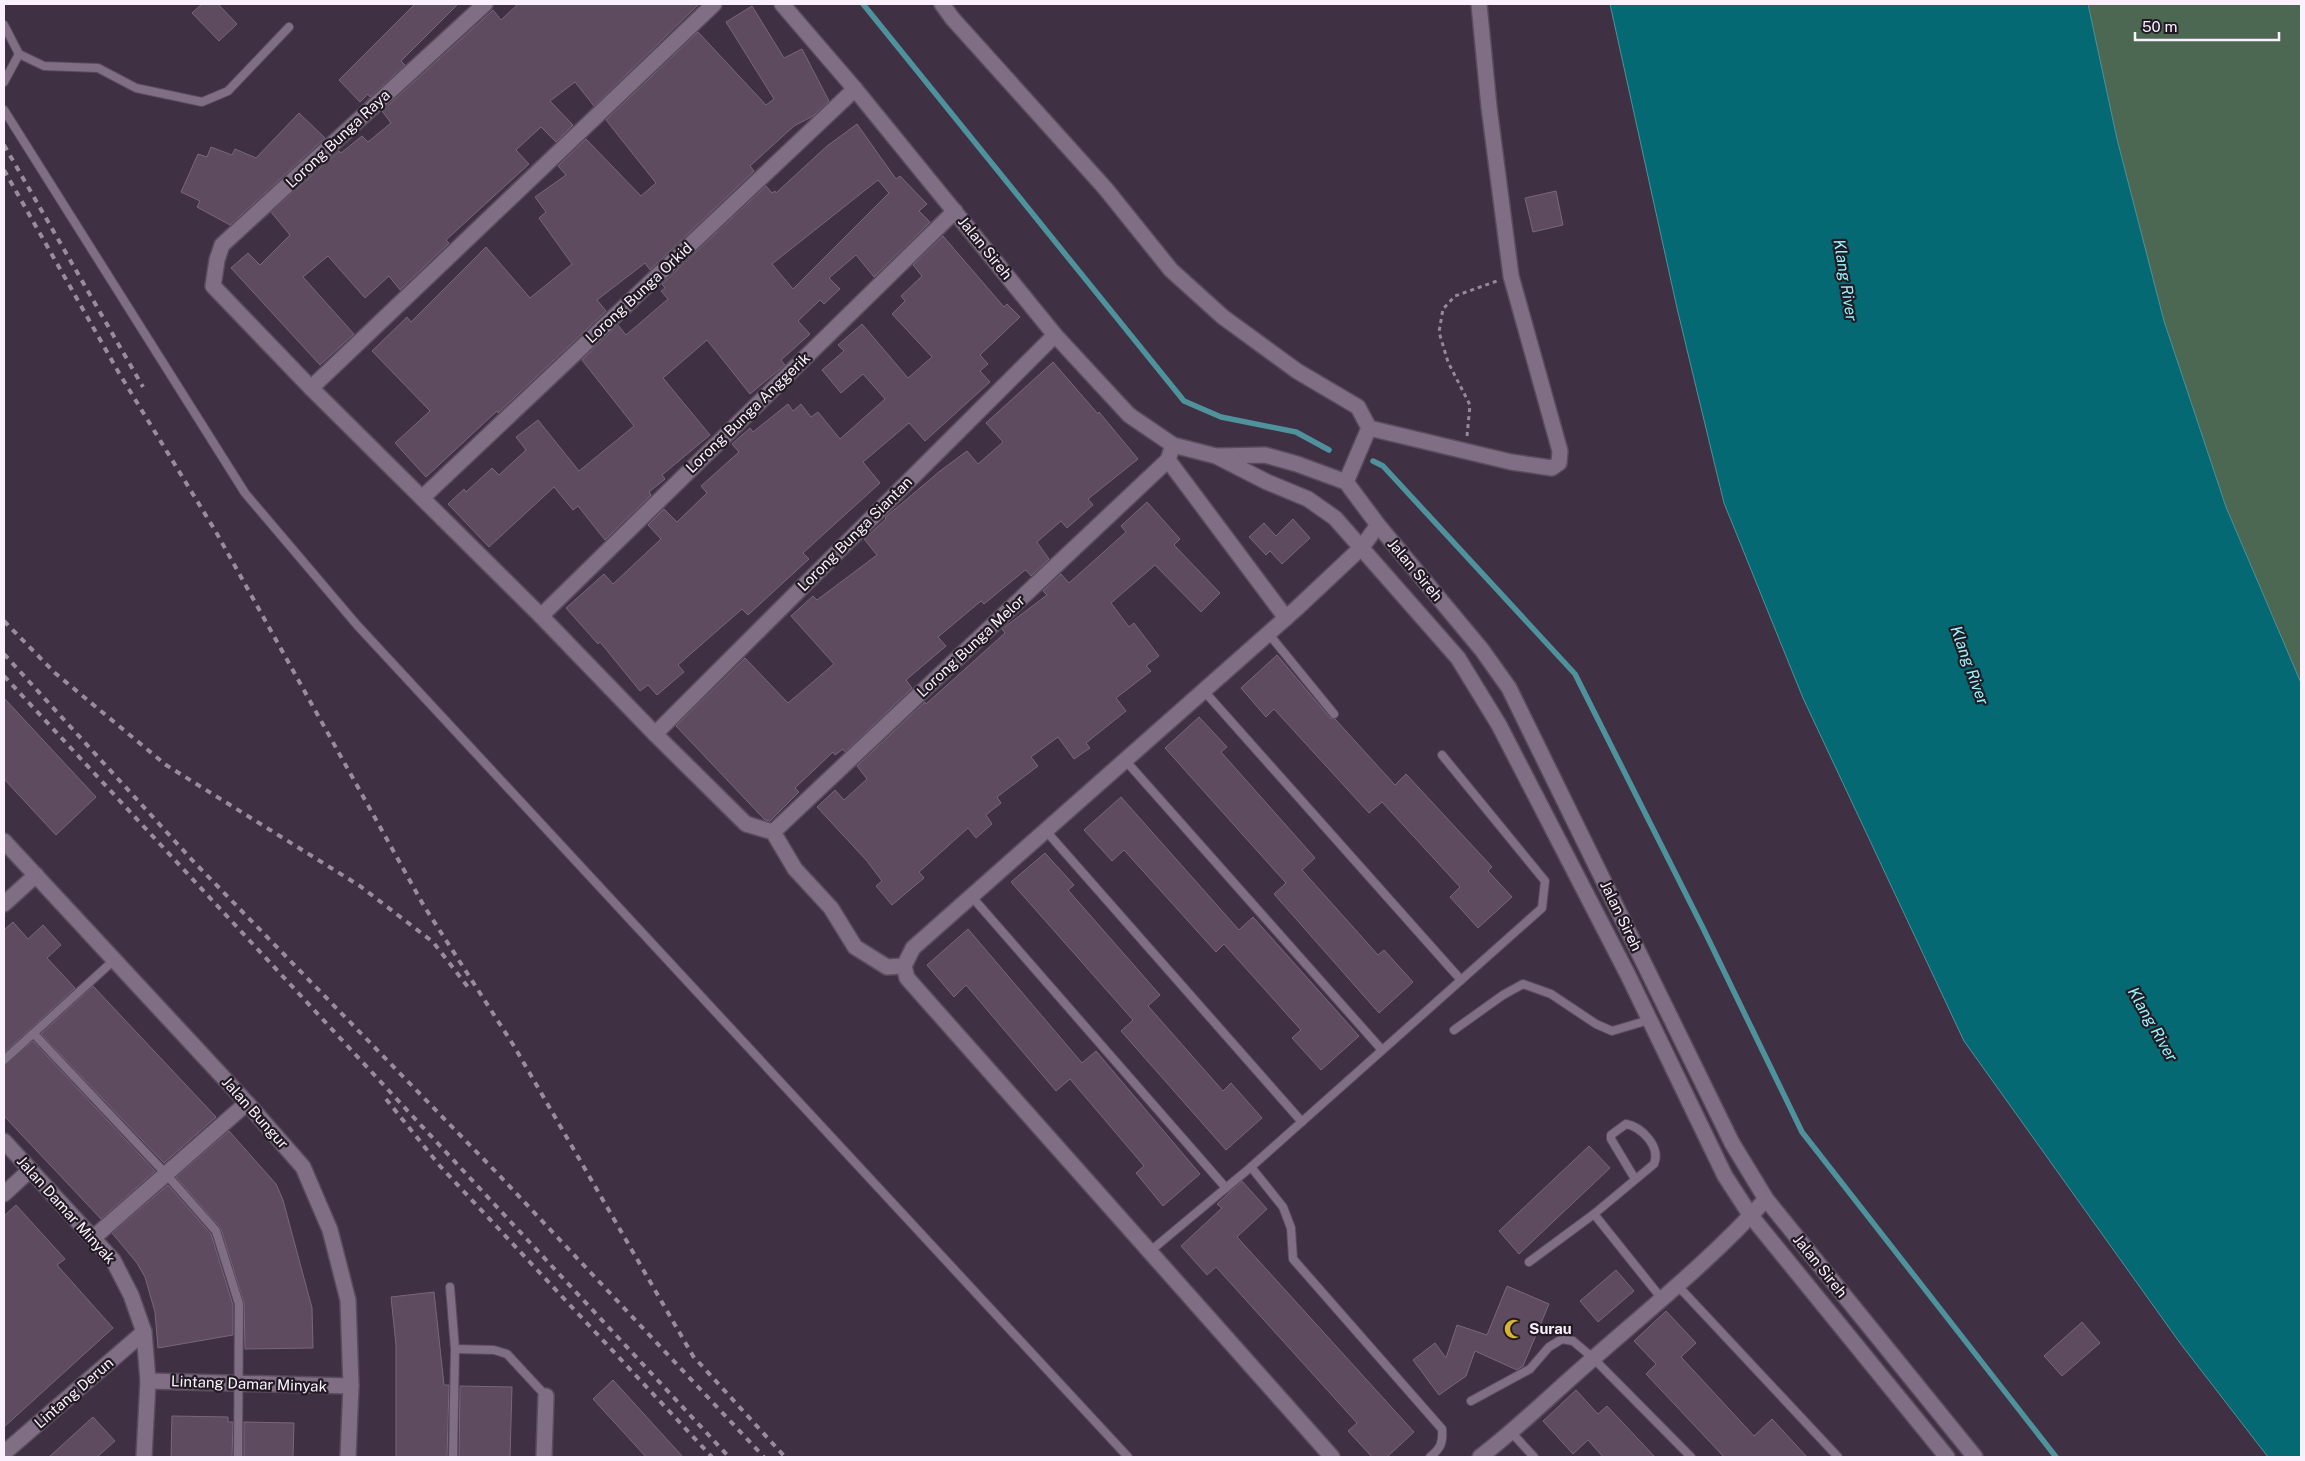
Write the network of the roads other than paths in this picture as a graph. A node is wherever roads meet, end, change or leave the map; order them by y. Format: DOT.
graph roads {
  1 [pos="485,4"];
  2 [pos="714,4"];
  3 [pos="782,4"];
  4 [pos="942,4"];
  5 [pos="1479,4"];
  6 [pos="4,25"];
  7 [pos="289,27"];
  8 [pos="19,54"];
  9 [pos="4,82"];
  10 [pos="855,89"];
  11 [pos="4,110"];
  12 [pos="955,211"];
  13 [pos="1055,335"];
  14 [pos="311,388"];
  15 [pos="1369,428"];
  16 [pos="1173,445"];
  17 [pos="1216,456"];
  18 [pos="1168,460"];
  19 [pos="1346,482"];
  20 [pos="422,498"];
  21 [pos="1378,526"];
  22 [pos="1362,547"];
  23 [pos="541,616"];
  24 [pos="1286,618"];
  25 [pos="1268,633"];
  26 [pos="1204,691"];
  27 [pos="1334,714"];
  28 [pos="655,734"];
  29 [pos="1442,755"];
  30 [pos="1125,760"];
  31 [pos="1046,831"];
  32 [pos="773,832"];
  33 [pos="4,841"];
  34 [pos="36,875"];
  35 [pos="972,897"];
  36 [pos="4,904"];
  37 [pos="113,961"];
  38 [pos="904,966"];
  39 [pos="1461,980"];
  40 [pos="1649,1020"];
  41 [pos="1454,1030"];
  42 [pos="34,1034"];
  43 [pos="1382,1050"];
  44 [pos="4,1060"];
  45 [pos="248,1103"];
  46 [pos="1302,1122"];
  47 [pos="4,1141"];
  48 [pos="1251,1168"];
  49 [pos="30,1170"];
  50 [pos="166,1174"];
  51 [pos="1635,1179"];
  52 [pos="1226,1188"];
  53 [pos="4,1194"];
  54 [pos="1766,1200"];
  55 [pos="1594,1214"];
  56 [pos="1751,1216"];
  57 [pos="93,1238"];
  58 [pos="1148,1253"];
  59 [pos="1529,1262"];
  60 [pos="1678,1286"];
  61 [pos="450,1287"];
  62 [pos="1662,1299"];
  63 [pos="144,1332"];
  64 [pos="455,1349"];
  65 [pos="1593,1358"];
  66 [pos="148,1381"];
  67 [pos="240,1384"];
  68 [pos="351,1386"];
  69 [pos="546,1396"];
  70 [pos="1470,1401"];
  71 [pos="1512,1433"];
  72 [pos="4,1453"];
  73 [pos="144,1457"];
  74 [pos="238,1457"];
  75 [pos="348,1457"];
  76 [pos="453,1457"];
  77 [pos="544,1457"];
  78 [pos="1128,1457"];
  79 [pos="1332,1457"];
  80 [pos="1430,1457"];
  81 [pos="1480,1457"];
  82 [pos="1534,1457"];
  83 [pos="1691,1457"];
  84 [pos="1838,1457"];
  85 [pos="1947,1457"];
  86 [pos="1975,1457"];
  1 -- 14 [label="street, Lorong Bunga Raya"];
  2 -- 14 [label="street"];
  3 -- 10 [label="street, Jalan Sireh"];
  4 -- 15 [label="street"];
  5 -- 15 [label="street"];
  6 -- 8 [label="lane"];
  7 -- 8 [label="lane"];
  8 -- 9 [label="lane"];
  10 -- 12 [label="street, Jalan Sireh"];
  10 -- 20 [label="street, Lorong Bunga Orkid"];
  11 -- 78 [label="lane"];
  12 -- 13 [label="street, Jalan Sireh"];
  12 -- 23 [label="street, Lorong Bunga Anggerik"];
  13 -- 16 [label="street, Jalan Sireh"];
  13 -- 28 [label="street, Lorong Bunga Siantan"];
  14 -- 20 [label="street"];
  15 -- 19 [label="street"];
  16 -- 17 [label="street, Jalan Sireh"];
  16 -- 18 [label="street"];
  17 -- 19 [label="street, Jalan Sireh"];
  17 -- 22 [label="street, Jalan Sireh"];
  18 -- 24 [label="street"];
  18 -- 32 [label="street, Lorong Bunga Melor"];
  19 -- 21 [label="street, Jalan Sireh"];
  20 -- 23 [label="street"];
  21 -- 22 [label="street"];
  21 -- 54 [label="street, Jalan Sireh"];
  22 -- 24 [label="street"];
  22 -- 40 [label="street, Jalan Sireh"];
  23 -- 28 [label="street"];
  24 -- 25 [label="street"];
  25 -- 26 [label="street"];
  25 -- 27 [label="lane"];
  26 -- 30 [label="street"];
  26 -- 39 [label="lane"];
  28 -- 32 [label="street"];
  29 -- 39 [label="lane"];
  30 -- 31 [label="street"];
  30 -- 43 [label="lane"];
  31 -- 35 [label="street"];
  31 -- 46 [label="lane"];
  32 -- 38 [label="street"];
  33 -- 34 [label="street, Jalan Bungur"];
  34 -- 36 [label="street"];
  34 -- 37 [label="street, Jalan Bungur"];
  35 -- 38 [label="street"];
  35 -- 52 [label="lane"];
  37 -- 42 [label="lane"];
  37 -- 45 [label="street, Jalan Bungur"];
  38 -- 58 [label="street"];
  39 -- 43 [label="lane"];
  40 -- 41 [label="lane"];
  40 -- 56 [label="street, Jalan Sireh"];
  42 -- 44 [label="lane"];
  42 -- 50 [label="lane"];
  43 -- 46 [label="lane"];
  45 -- 50 [label="street"];
  45 -- 68 [label="street, Jalan Bungur"];
  46 -- 48 [label="lane"];
  47 -- 49 [label="street, Jalan Damar Minyak"];
  48 -- 52 [label="lane"];
  48 -- 80 [label="lane"];
  49 -- 53 [label="street"];
  49 -- 57 [label="street, Jalan Damar Minyak"];
  50 -- 57 [label="street"];
  50 -- 67 [label="lane"];
  51 -- 51 [label="lane"];
  51 -- 55 [label="lane"];
  52 -- 58 [label="lane"];
  54 -- 56 [label="street"];
  54 -- 86 [label="street, Jalan Sireh"];
  55 -- 59 [label="lane"];
  55 -- 62 [label="lane"];
  56 -- 60 [label="street"];
  56 -- 85 [label="street, Jalan Sireh"];
  57 -- 63 [label="street, Jalan Damar Minyak"];
  58 -- 79 [label="street"];
  60 -- 62 [label="street"];
  60 -- 84 [label="lane"];
  61 -- 64 [label="lane"];
  62 -- 65 [label="street"];
  63 -- 66 [label="street, Jalan Damar Minyak"];
  63 -- 72 [label="street, Lintang Derun"];
  64 -- 69 [label="lane"];
  64 -- 76 [label="lane"];
  65 -- 70 [label="lane"];
  65 -- 71 [label="street"];
  65 -- 83 [label="lane"];
  66 -- 67 [label="street, Lintang Damar Minyak"];
  66 -- 73 [label="street, Jalan Damar Minyak"];
  67 -- 68 [label="street, Lintang Damar Minyak"];
  67 -- 74 [label="lane"];
  68 -- 75 [label="street, Jalan Bungur"];
  69 -- 77 [label="street"];
  71 -- 81 [label="street"];
  71 -- 82 [label="lane"];
}
